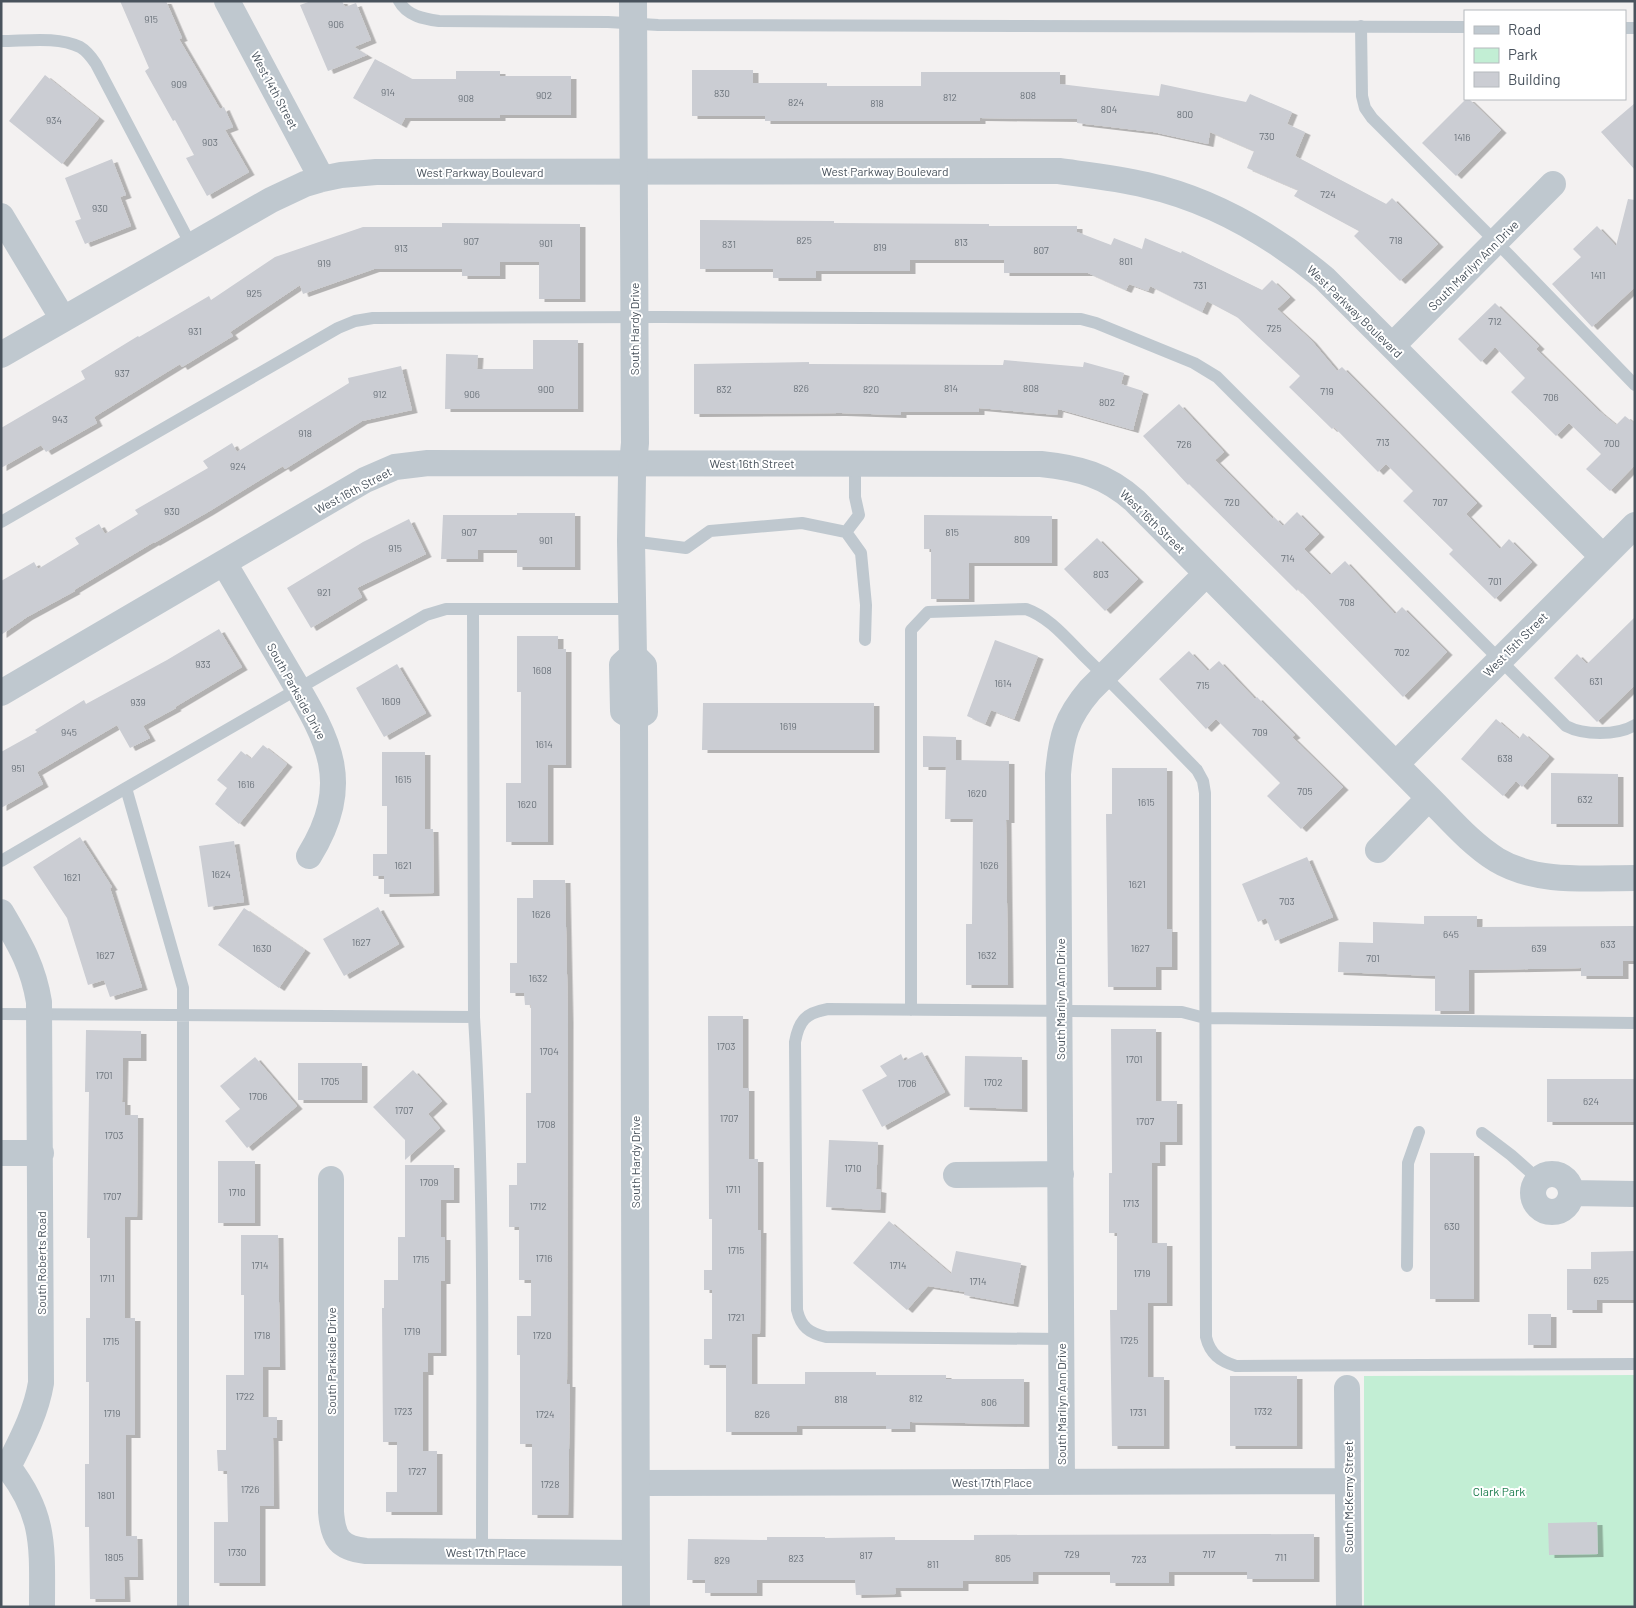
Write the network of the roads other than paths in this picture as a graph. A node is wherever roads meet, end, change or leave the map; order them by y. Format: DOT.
graph roads {
  1 [pos="227,1"];
  2 [pos="399,1"];
  3 [pos="633,12"];
  4 [pos="1361,26"];
  5 [pos="1464,27"];
  6 [pos="1,41"];
  7 [pos="634,171"];
  8 [pos="322,179"];
  9 [pos="1553,184"];
  10 [pos="1,216"];
  11 [pos="1496,242"];
  12 [pos="191,245"];
  13 [pos="634,317"];
  14 [pos="63,319"];
  15 [pos="1392,346"];
  16 [pos="1,355"];
  17 [pos="1635,385"];
  18 [pos="633,463"];
  19 [pos="855,464"];
  20 [pos="1,522"];
  21 [pos="1635,525"];
  22 [pos="846,532"];
  23 [pos="630,541"];
  24 [pos="1603,557"];
  25 [pos="224,563"];
  26 [pos="1206,574"];
  27 [pos="473,609"];
  28 [pos="633,609"];
  29 [pos="865,640"];
  30 [pos="1499,659"];
  31 [pos="1104,676"];
  32 [pos="298,690"];
  33 [pos="1,693"];
  34 [pos="1635,725"];
  35 [pos="1396,764"];
  36 [pos="126,788"];
  37 [pos="1429,798"];
  38 [pos="1378,850"];
  39 [pos="309,856"];
  40 [pos="1,861"];
  41 [pos="1635,878"];
  42 [pos="1,912"];
  43 [pos="911,1010"];
  44 [pos="1060,1011"];
  45 [pos="1,1014"];
  46 [pos="40,1014"];
  47 [pos="182,1015"];
  48 [pos="474,1017"];
  49 [pos="1205,1018"];
  50 [pos="1635,1023"];
  51 [pos="1419,1132"];
  52 [pos="1482,1133"];
  53 [pos="1,1153"];
  54 [pos="41,1154"];
  55 [pos="1061,1174"];
  56 [pos="956,1175"];
  57 [pos="331,1179"];
  58 [pos="1538,1179"];
  59 [pos="1635,1194"];
  60 [pos="1408,1266"];
  61 [pos="1061,1339"];
  62 [pos="1635,1364"];
  63 [pos="1347,1388"];
  64 [pos="5,1464"];
  65 [pos="1348,1481"];
  66 [pos="1062,1482"];
  67 [pos="636,1483"];
  68 [pos="339,1541"];
  69 [pos="482,1552"];
  70 [pos="636,1553"];
  71 [pos="42,1607"];
  72 [pos="182,1607"];
  73 [pos="636,1607"];
  74 [pos="1349,1607"];
  1 -- 8 [label="street, West 14th Street"];
  2 -- 3 [label="lane"];
  3 -- 4 [label="lane"];
  3 -- 7 [label="street, South Hardy Drive"];
  4 -- 5 [label="lane"];
  4 -- 11 [label="lane"];
  6 -- 12 [label="lane"];
  7 -- 8 [label="street, West Parkway Boulevard"];
  7 -- 13 [label="street, South Hardy Drive"];
  7 -- 15 [label="street, West Parkway Boulevard"];
  8 -- 12 [label="street, West Parkway Boulevard"];
  9 -- 11 [label="street, South Marilyn Ann Drive"];
  10 -- 14 [label="street"];
  11 -- 15 [label="street, South Marilyn Ann Drive"];
  11 -- 17 [label="lane"];
  12 -- 14 [label="street, West Parkway Boulevard"];
  13 -- 18 [label="street, South Hardy Drive"];
  13 -- 20 [label="lane"];
  13 -- 30 [label="lane"];
  14 -- 16 [label="street, West Parkway Boulevard"];
  15 -- 24 [label="street, West Parkway Boulevard"];
  18 -- 19 [label="street, West 16th Street"];
  18 -- 23 [label="street, South Hardy Drive"];
  18 -- 25 [label="street, West 16th Street"];
  19 -- 22 [label="lane"];
  19 -- 26 [label="street, West 16th Street"];
  21 -- 24 [label="street, West 15th Street"];
  22 -- 23 [label="lane"];
  22 -- 29 [label="lane"];
  23 -- 28 [label="street, South Hardy Drive"];
  24 -- 30 [label="street, West 15th Street"];
  25 -- 32 [label="street, South Parkside Drive"];
  25 -- 33 [label="street, West 16th Street"];
  26 -- 31 [label="street, South Marilyn Ann Drive"];
  26 -- 35 [label="street, West 16th Street"];
  27 -- 28 [label="lane"];
  27 -- 32 [label="lane"];
  27 -- 48 [label="lane"];
  28 -- 67 [label="street, South Hardy Drive"];
  30 -- 34 [label="lane"];
  30 -- 35 [label="street, West 15th Street"];
  31 -- 43 [label="lane"];
  31 -- 44 [label="street, South Marilyn Ann Drive"];
  31 -- 49 [label="lane"];
  32 -- 36 [label="lane"];
  32 -- 39 [label="street, South Parkside Drive"];
  35 -- 37 [label="street, West 16th Street"];
  36 -- 40 [label="lane"];
  36 -- 47 [label="lane"];
  37 -- 38 [label="street"];
  37 -- 41 [label="street, West 16th Street"];
  42 -- 46 [label="street, South Roberts Road"];
  43 -- 44 [label="lane"];
  43 -- 61 [label="lane"];
  44 -- 49 [label="lane"];
  44 -- 55 [label="street, South Marilyn Ann Drive"];
  45 -- 46 [label="lane"];
  46 -- 47 [label="lane"];
  46 -- 54 [label="street, South Roberts Road"];
  47 -- 48 [label="lane"];
  47 -- 72 [label="lane"];
  48 -- 69 [label="lane"];
  49 -- 50 [label="lane"];
  49 -- 62 [label="lane"];
  51 -- 60 [label="lane"];
  52 -- 58 [label="lane"];
  53 -- 54 [label="street"];
  54 -- 64 [label="street, South Roberts Road"];
  55 -- 56 [label="street"];
  55 -- 61 [label="street, South Marilyn Ann Drive"];
  57 -- 68 [label="street, South Parkside Drive"];
  58 -- 59 [label="street"];
  61 -- 66 [label="street, South Marilyn Ann Drive"];
  63 -- 65 [label="street, South McKemy Street"];
  64 -- 71 [label="street, South Roberts Road"];
  65 -- 66 [label="street, West 17th Place"];
  65 -- 74 [label="street, South McKemy Street"];
  66 -- 67 [label="street, West 17th Place"];
  67 -- 70 [label="street, South Hardy Drive"];
  68 -- 69 [label="street, West 17th Place"];
  69 -- 70 [label="street, West 17th Place"];
  70 -- 73 [label="street, South Hardy Drive"];
}
